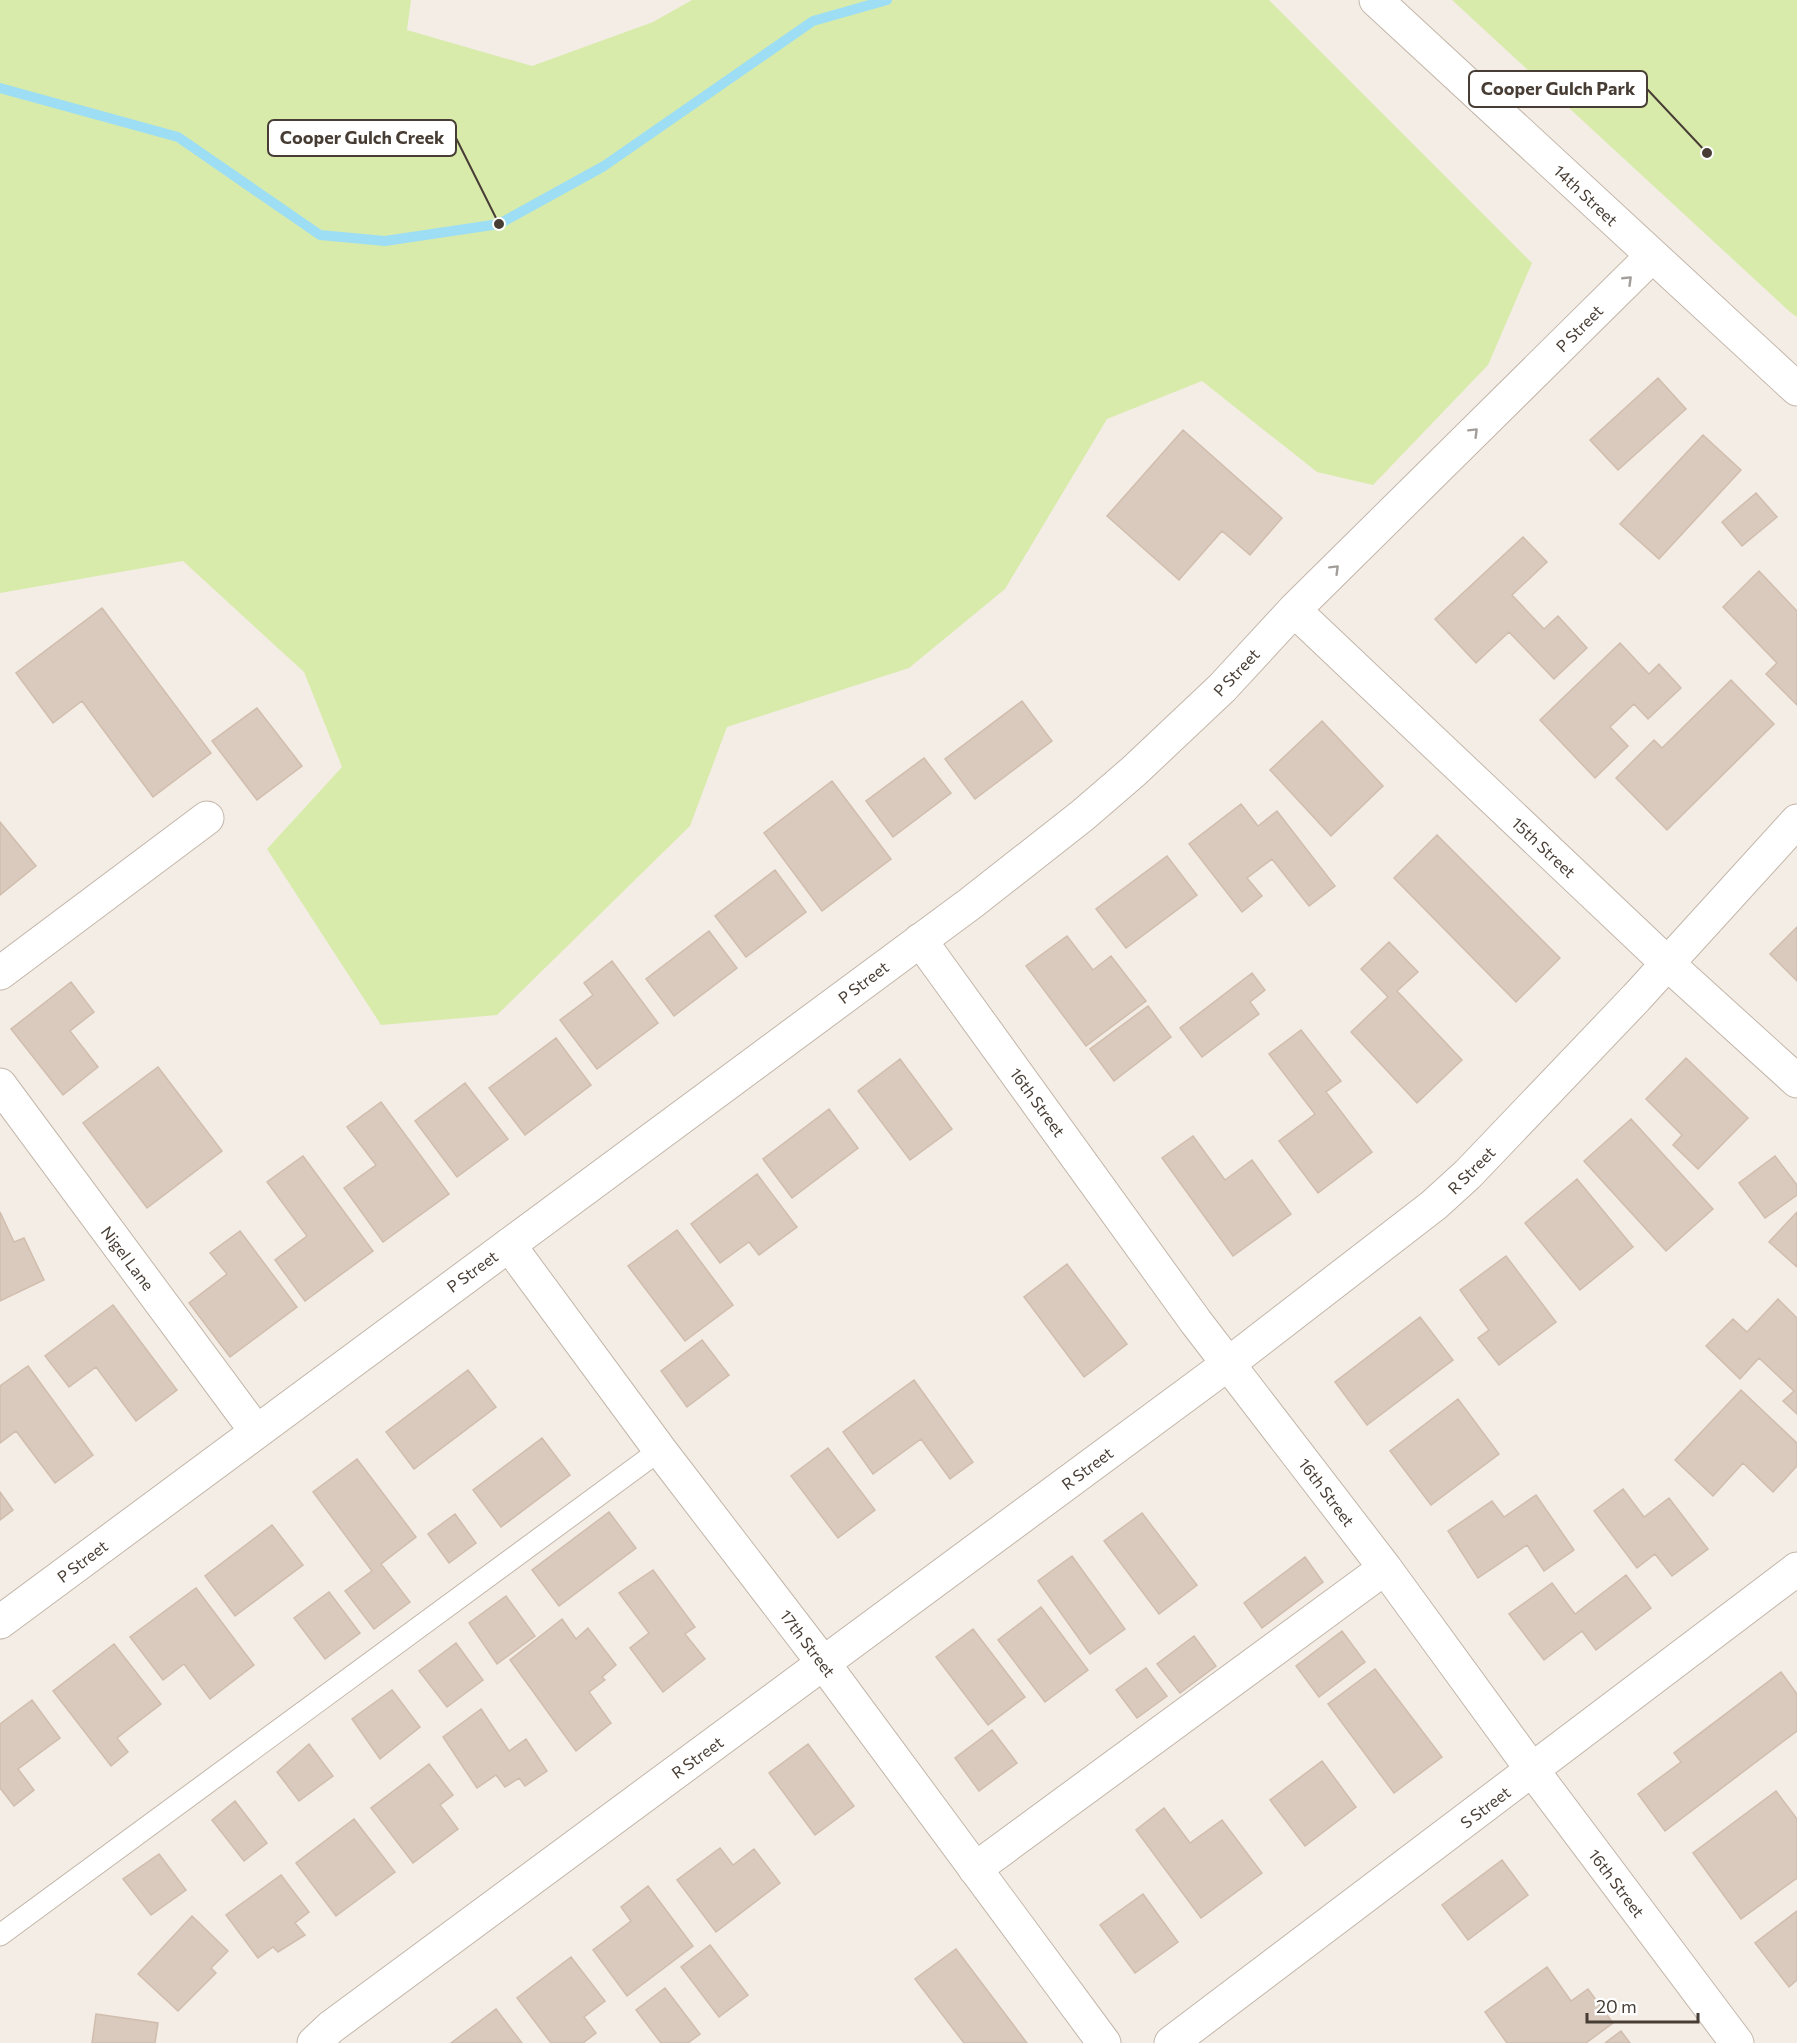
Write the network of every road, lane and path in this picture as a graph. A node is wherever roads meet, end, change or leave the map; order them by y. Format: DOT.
graph roads {
  1 [pos="1376,0"];
  2 [pos="1652,256"];
  3 [pos="1797,389"];
  4 [pos="1294,610"];
  5 [pos="207,818"];
  6 [pos="1797,821"];
  7 [pos="920,940"];
  8 [pos="1668,964"];
  9 [pos="0,973"];
  10 [pos="1797,1081"];
  11 [pos="0,1085"];
  12 [pos="509,1245"];
  13 [pos="1228,1364"];
  14 [pos="256,1431"];
  15 [pos="660,1450"];
  16 [pos="1385,1568"];
  17 [pos="1797,1569"];
  18 [pos="0,1622"];
  19 [pos="824,1664"];
  20 [pos="1533,1771"];
  21 [pos="975,1869"];
  22 [pos="0,1935"];
  23 [pos="314,2043"];
  24 [pos="1104,2043"];
  25 [pos="1171,2043"];
  26 [pos="1737,2043"];
  1 -- 2 [label="street, 14th Street"];
  2 -- 3 [label="street, 14th Street"];
  4 -- 2 [label="street, P Street, one-way"];
  4 -- 7 [label="street, P Street"];
  4 -- 8 [label="street, 15th Street"];
  5 -- 9 [label="street"];
  6 -- 8 [label="street, R Street"];
  7 -- 12 [label="street, P Street"];
  7 -- 13 [label="street, 16th Street"];
  8 -- 10 [label="street, 15th Street"];
  8 -- 13 [label="street, R Street"];
  11 -- 14 [label="street, Nigel Lane"];
  12 -- 14 [label="street, P Street"];
  12 -- 15 [label="street, 17th Street"];
  13 -- 16 [label="street, 16th Street"];
  13 -- 19 [label="street, R Street"];
  14 -- 18 [label="street, P Street"];
  15 -- 19 [label="street, 17th Street"];
  15 -- 22 [label="lane"];
  16 -- 20 [label="street, 16th Street"];
  16 -- 21 [label="street"];
  17 -- 20 [label="street, S Street"];
  19 -- 21 [label="street, 17th Street"];
  19 -- 23 [label="street, R Street"];
  20 -- 25 [label="street, S Street"];
  20 -- 26 [label="street, 16th Street"];
  21 -- 24 [label="street, 17th Street"];
}
